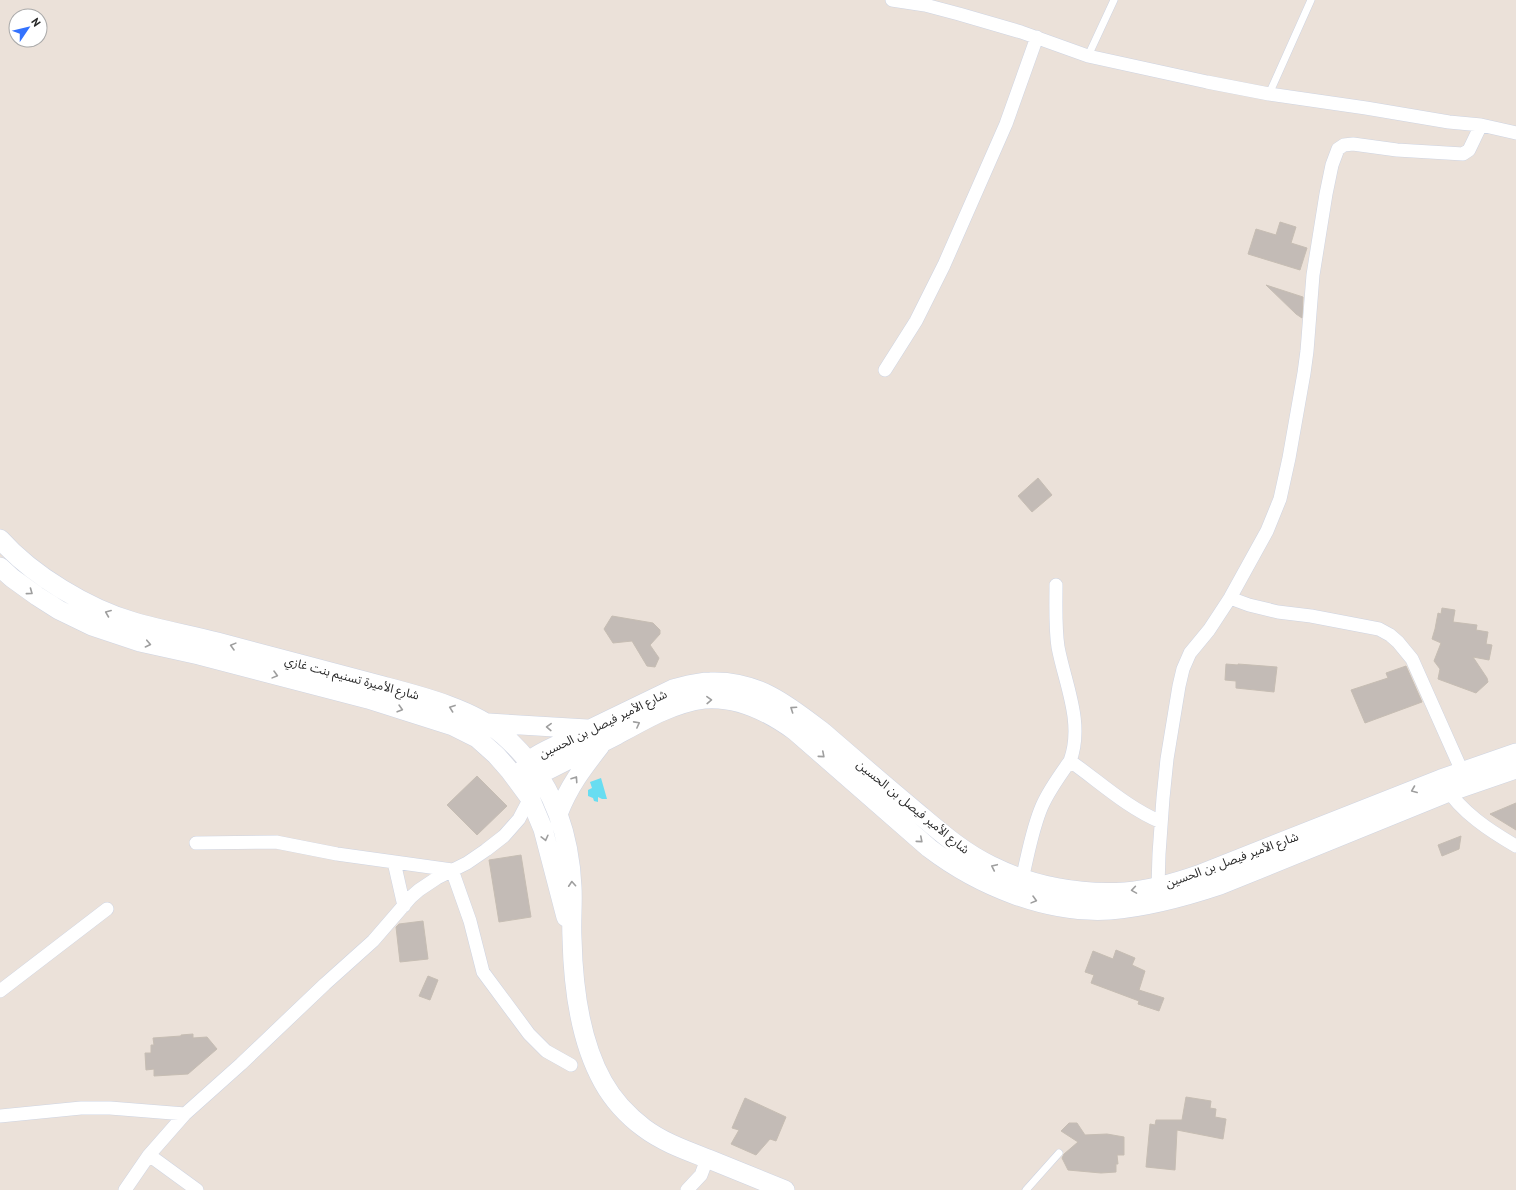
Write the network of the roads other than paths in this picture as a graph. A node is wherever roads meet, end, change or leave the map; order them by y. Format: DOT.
graph roads {
  1 [pos="892,0"];
  2 [pos="1114,0"];
  3 [pos="1311,0"];
  4 [pos="1037,37"];
  5 [pos="1088,56"];
  6 [pos="1269,94"];
  7 [pos="1481,125"];
  8 [pos="1516,133"];
  9 [pos="884,370"];
  10 [pos="0,539"];
  11 [pos="0,567"];
  12 [pos="1056,585"];
  13 [pos="1230,598"];
  14 [pos="488,723"];
  15 [pos="588,729"];
  16 [pos="604,741"];
  17 [pos="1516,753"];
  18 [pos="1070,761"];
  19 [pos="1516,769"];
  20 [pos="525,771"];
  21 [pos="1465,779"];
  22 [pos="1445,786"];
  23 [pos="530,798"];
  24 [pos="558,814"];
  25 [pos="1161,822"];
  26 [pos="196,843"];
  27 [pos="1516,846"];
  28 [pos="394,862"];
  29 [pos="452,870"];
  30 [pos="1022,878"];
  31 [pos="1158,886"];
  32 [pos="404,906"];
  33 [pos="107,909"];
  34 [pos="572,937"];
  35 [pos="0,991"];
  36 [pos="571,1065"];
  37 [pos="185,1114"];
  38 [pos="0,1116"];
  39 [pos="1059,1153"];
  40 [pos="149,1155"];
  41 [pos="707,1159"];
  42 [pos="125,1190"];
  43 [pos="197,1190"];
  44 [pos="687,1190"];
  45 [pos="785,1190"];
  46 [pos="1026,1190"];
  1 -- 4 [label="street"];
  2 -- 5 [label="lane"];
  3 -- 6 [label="lane"];
  4 -- 5 [label="street"];
  4 -- 9 [label="street"];
  5 -- 6 [label="street"];
  6 -- 7 [label="street"];
  7 -- 8 [label="street"];
  7 -- 13 [label="street"];
  14 -- 10 [label="street, شارع الأميرة تسنيم بنت غازي, one-way"];
  11 -- 20 [label="street, شارع الأميرة تسنيم بنت غازي, one-way"];
  12 -- 18 [label="street"];
  13 -- 21 [label="street"];
  13 -- 25 [label="street"];
  15 -- 14 [label="street, one-way"];
  14 -- 20 [label="street, شارع الأميرة تسنيم بنت غازي"];
  15 -- 20 [label="street, شارع الأمير فيصل بن الحسين"];
  30 -- 15 [label="street, شارع الأمير فيصل بن الحسين, one-way"];
  16 -- 20 [label="street, شارع الأمير فيصل بن الحسين"];
  16 -- 22 [label="street, شارع الأمير فيصل بن الحسين, one-way"];
  24 -- 16 [label="street, one-way"];
  17 -- 21 [label="street, شارع الأمير فيصل بن الحسين"];
  18 -- 25 [label="street"];
  18 -- 30 [label="street"];
  19 -- 21 [label="street, شارع الأمير فيصل بن الحسين"];
  20 -- 23 [label="street, شارع الأميرة تسنيم بنت غازي"];
  20 -- 24 [label="street, شارع الأميرة تسنيم بنت غازي"];
  21 -- 22 [label="street, شارع الأمير فيصل بن الحسين"];
  22 -- 27 [label="street"];
  22 -- 31 [label="street, شارع الأمير فيصل بن الحسين, one-way"];
  23 -- 29 [label="street"];
  23 -- 34 [label="street, شارع الأميرة تسنيم بنت غازي, one-way"];
  34 -- 24 [label="street, شارع الأميرة تسنيم بنت غازي, one-way"];
  25 -- 31 [label="street"];
  26 -- 28 [label="street"];
  28 -- 29 [label="street"];
  28 -- 32 [label="street"];
  29 -- 32 [label="street"];
  29 -- 36 [label="street"];
  31 -- 30 [label="street, شارع الأمير فيصل بن الحسين, one-way"];
  32 -- 37 [label="street"];
  33 -- 35 [label="street"];
  34 -- 41 [label="street, شارع الأميرة تسنيم بنت غازي"];
  37 -- 38 [label="street"];
  37 -- 40 [label="street"];
  39 -- 46 [label="lane"];
  40 -- 42 [label="street"];
  40 -- 43 [label="street"];
  41 -- 44 [label="street"];
  41 -- 45 [label="street, شارع الأميرة تسنيم بنت غازي"];
}
